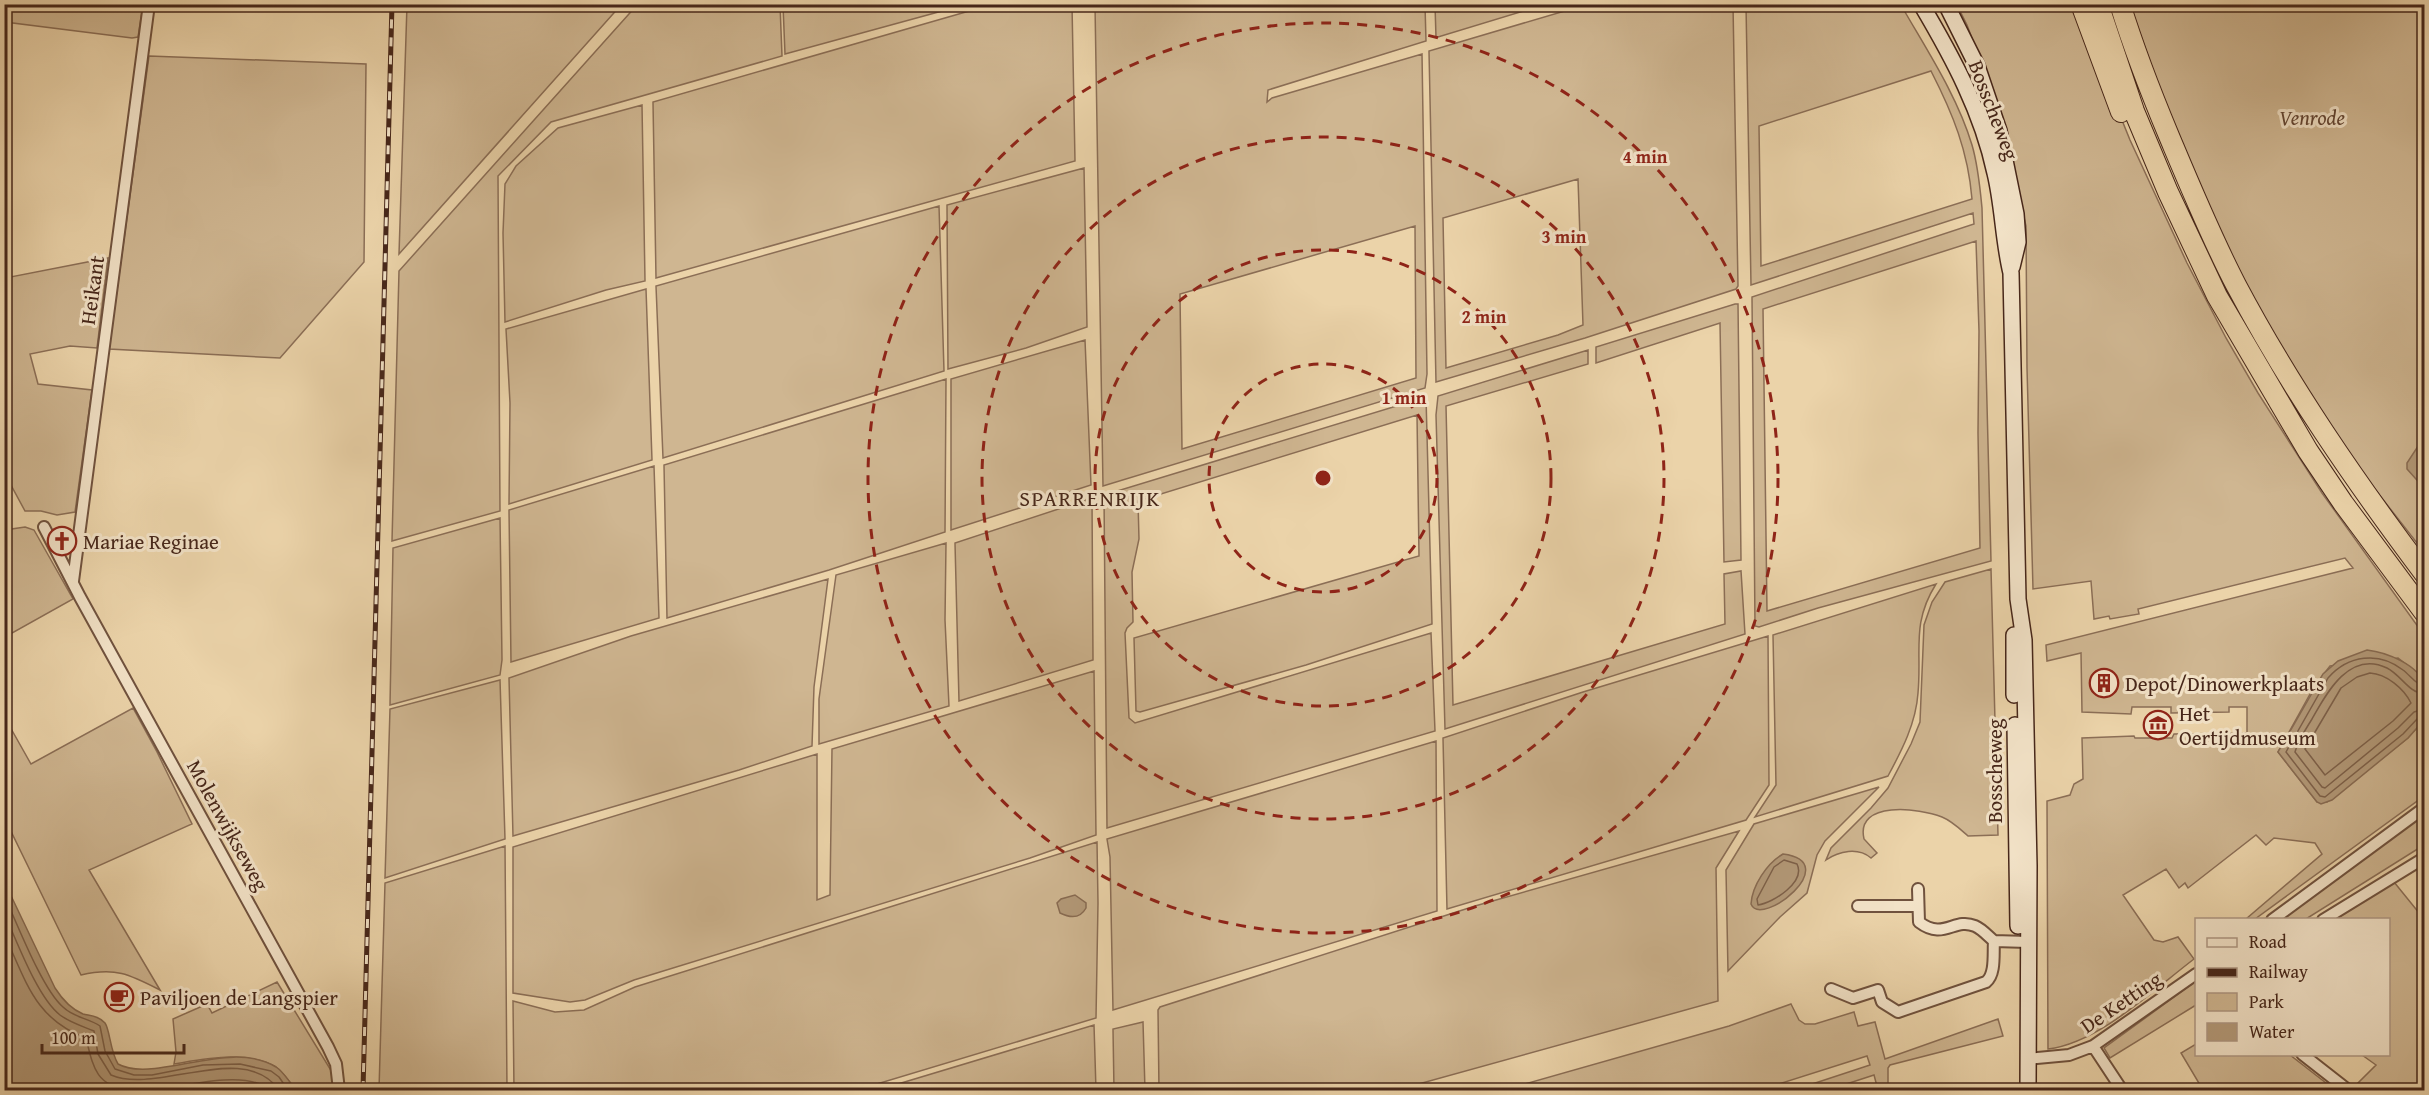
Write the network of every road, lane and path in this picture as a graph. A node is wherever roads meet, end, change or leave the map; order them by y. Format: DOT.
graph roads {
  1 [pos="149,4"];
  2 [pos="1922,4"];
  3 [pos="1946,4"];
  4 [pos="2081,4"];
  5 [pos="2098,4"];
  6 [pos="2121,4"];
  7 [pos="2168,192"];
  8 [pos="2011,273"];
  9 [pos="44,527"];
  10 [pos="2424,573"];
  11 [pos="74,581"];
  12 [pos="2424,612"];
  13 [pos="2424,808"];
  14 [pos="2424,858"];
  15 [pos="1918,889"];
  16 [pos="1858,906"];
  17 [pos="1918,906"];
  18 [pos="2275,918"];
  19 [pos="2326,918"];
  20 [pos="1994,942"];
  21 [pos="2023,942"];
  22 [pos="2195,975"];
  23 [pos="1831,989"];
  24 [pos="2093,1046"];
  25 [pos="2305,1056"];
  26 [pos="2027,1059"];
  27 [pos="339,1090"];
  28 [pos="2028,1090"];
  29 [pos="2122,1090"];
  30 [pos="2348,1090"];
  1 -- 11 [label="street, Heikant"];
  2 -- 8 [label="main road, Bosscheweg"];
  3 -- 8 [label="main road, Bosscheweg"];
  4 -- 7 [label="highway"];
  5 -- 7 [label="highway"];
  6 -- 10 [label="highway"];
  7 -- 12 [label="highway"];
  8 -- 21 [label="main road, Bosscheweg"];
  9 -- 11 [label="street, Molenwijkseweg"];
  11 -- 27 [label="street, Molenwijkseweg"];
  13 -- 18 [label="street"];
  14 -- 19 [label="street"];
  15 -- 17 [label="street"];
  16 -- 17 [label="street"];
  17 -- 20 [label="street"];
  20 -- 21 [label="street"];
  20 -- 23 [label="street"];
  21 -- 26 [label="main road, Bosscheweg"];
  22 -- 24 [label="street, De Ketting"];
  24 -- 26 [label="street, De Ketting"];
  24 -- 29 [label="street"];
  25 -- 30 [label="street"];
  26 -- 28 [label="main road, Bosscheweg"];
}
